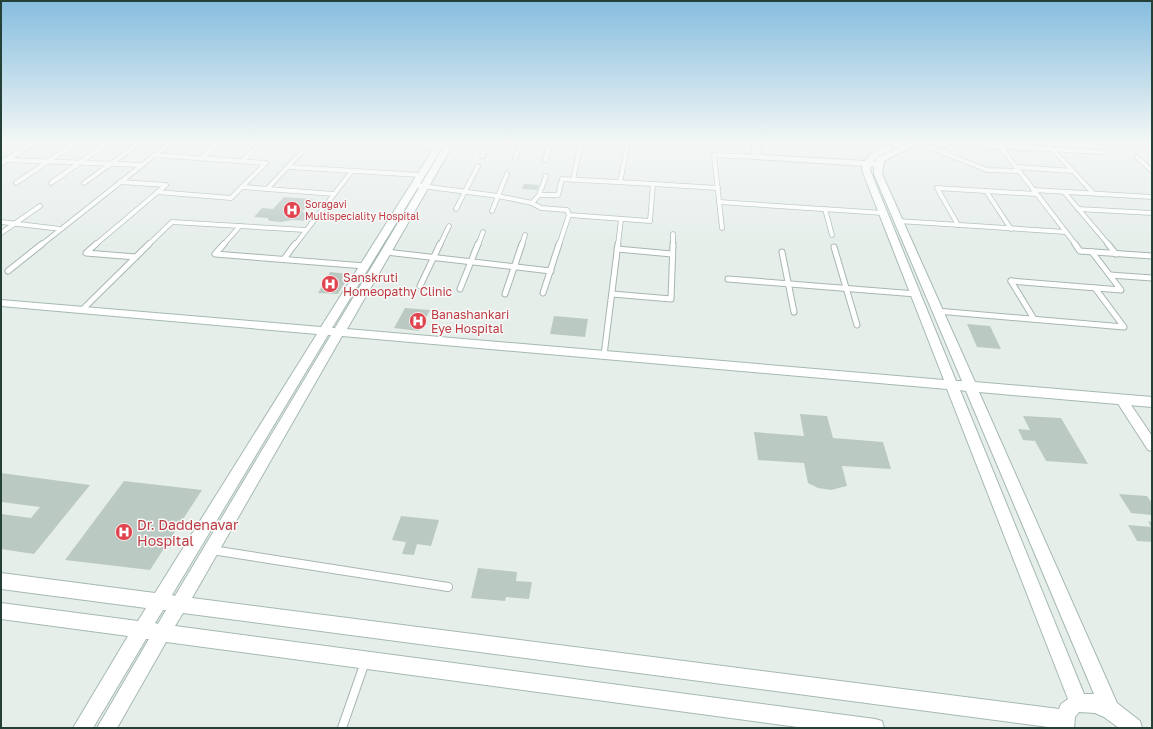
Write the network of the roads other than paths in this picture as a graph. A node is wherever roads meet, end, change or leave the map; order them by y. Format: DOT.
graph roads {
  1 [pos="25,177"];
  2 [pos="60,177"];
  3 [pos="92,177"];
  4 [pos="126,177"];
  5 [pos="252,177"];
  6 [pos="278,177"];
  7 [pos="347,177"];
  8 [pos="389,177"];
  9 [pos="423,177"];
  10 [pos="472,177"];
  11 [pos="505,177"];
  12 [pos="546,177"];
  13 [pos="574,177"];
  14 [pos="621,177"];
  15 [pos="717,177"];
  16 [pos="869,177"];
  17 [pos="879,177"];
  18 [pos="1023,177"];
  19 [pos="1077,177"];
  20 [pos="573,180"];
  21 [pos="120,182"];
  22 [pos="420,182"];
  23 [pos="620,182"];
  24 [pos="16,183"];
  25 [pos="51,183"];
  26 [pos="84,183"];
  27 [pos="653,184"];
  28 [pos="242,187"];
  29 [pos="718,188"];
  30 [pos="267,189"];
  31 [pos="1033,190"];
  32 [pos="986,191"];
  33 [pos="157,192"];
  34 [pos="465,192"];
  35 [pos="1064,192"];
  36 [pos="1092,193"];
  37 [pos="334,194"];
  38 [pos="1036,194"];
  39 [pos="539,195"];
  40 [pos="498,196"];
  41 [pos="1152,197"];
  42 [pos="719,202"];
  43 [pos="532,203"];
  44 [pos="40,206"];
  45 [pos="456,209"];
  46 [pos="825,209"];
  47 [pos="1078,209"];
  48 [pos="492,211"];
  49 [pos="883,213"];
  50 [pos="1152,213"];
  51 [pos="569,215"];
  52 [pos="621,220"];
  53 [pos="898,221"];
  54 [pos="1,222"];
  55 [pos="15,224"];
  56 [pos="958,225"];
  57 [pos="240,226"];
  58 [pos="449,226"];
  59 [pos="722,228"];
  60 [pos="1011,228"];
  61 [pos="61,229"];
  62 [pos="306,230"];
  63 [pos="484,232"];
  64 [pos="1066,232"];
  65 [pos="1,233"];
  66 [pos="673,234"];
  67 [pos="832,234"];
  68 [pos="525,235"];
  69 [pos="834,246"];
  70 [pos="618,249"];
  71 [pos="386,252"];
  72 [pos="782,252"];
  73 [pos="1092,252"];
  74 [pos="672,254"];
  75 [pos="1116,254"];
  76 [pos="1152,256"];
  77 [pos="136,257"];
  78 [pos="434,257"];
  79 [pos="284,259"];
  80 [pos="471,262"];
  81 [pos="365,266"];
  82 [pos="514,267"];
  83 [pos="8,271"];
  84 [pos="551,271"];
  85 [pos="1110,275"];
  86 [pos="1152,278"];
  87 [pos="728,279"];
  88 [pos="788,284"];
  89 [pos="420,286"];
  90 [pos="846,288"];
  91 [pos="1095,288"];
  92 [pos="460,289"];
  93 [pos="543,293"];
  94 [pos="505,294"];
  95 [pos="612,294"];
  96 [pos="916,294"];
  97 [pos="1,302"];
  98 [pos="82,310"];
  99 [pos="937,311"];
  100 [pos="794,312"];
  101 [pos="1034,320"];
  102 [pos="857,325"];
  103 [pos="324,331"];
  104 [pos="339,332"];
  105 [pos="604,355"];
  106 [pos="952,384"];
  107 [pos="970,386"];
  108 [pos="1121,399"];
  109 [pos="1152,402"];
  110 [pos="1152,446"];
  111 [pos="212,550"];
  112 [pos="1,582"];
  113 [pos="448,587"];
  114 [pos="159,602"];
  115 [pos="180,605"];
  116 [pos="1,611"];
  117 [pos="142,630"];
  118 [pos="163,633"];
  119 [pos="366,660"];
  120 [pos="1079,703"];
  121 [pos="1110,709"];
  122 [pos="1064,724"];
  123 [pos="82,728"];
  124 [pos="106,728"];
  125 [pos="342,728"];
  126 [pos="875,728"];
  127 [pos="1133,728"];
  1 -- 24 [label="lane"];
  2 -- 25 [label="lane"];
  3 -- 26 [label="lane"];
  4 -- 21 [label="lane"];
  5 -- 28 [label="lane"];
  6 -- 30 [label="lane"];
  7 -- 37 [label="lane"];
  8 -- 22 [label="lane"];
  9 -- 22 [label="street"];
  10 -- 34 [label="lane"];
  11 -- 40 [label="lane"];
  12 -- 39 [label="lane"];
  13 -- 20 [label="lane"];
  14 -- 23 [label="lane"];
  15 -- 29 [label="lane"];
  16 -- 49 [label="street"];
  17 -- 53 [label="street"];
  18 -- 31 [label="lane"];
  19 -- 36 [label="lane"];
  20 -- 23 [label="lane"];
  20 -- 39 [label="lane"];
  21 -- 33 [label="lane"];
  21 -- 61 [label="lane"];
  22 -- 34 [label="lane"];
  22 -- 71 [label="street"];
  22 -- 81 [label="street"];
  23 -- 27 [label="lane"];
  27 -- 29 [label="lane"];
  27 -- 52 [label="lane"];
  28 -- 30 [label="lane"];
  28 -- 33 [label="lane"];
  29 -- 42 [label="lane"];
  30 -- 37 [label="lane"];
  31 -- 35 [label="lane"];
  31 -- 38 [label="lane"];
  32 -- 38 [label="lane"];
  32 -- 56 [label="lane"];
  32 -- 60 [label="lane"];
  33 -- 77 [label="lane"];
  34 -- 40 [label="lane"];
  34 -- 45 [label="lane"];
  35 -- 36 [label="lane"];
  35 -- 47 [label="lane"];
  36 -- 41 [label="lane"];
  37 -- 62 [label="lane"];
  38 -- 64 [label="lane"];
  39 -- 43 [label="lane"];
  40 -- 43 [label="lane"];
  40 -- 48 [label="lane"];
  42 -- 46 [label="lane"];
  42 -- 59 [label="lane"];
  43 -- 51 [label="lane"];
  44 -- 55 [label="lane"];
  46 -- 49 [label="lane"];
  46 -- 67 [label="lane"];
  47 -- 50 [label="lane"];
  47 -- 75 [label="lane"];
  49 -- 96 [label="street"];
  51 -- 52 [label="lane"];
  51 -- 84 [label="lane"];
  52 -- 70 [label="lane"];
  53 -- 56 [label="lane"];
  53 -- 99 [label="street"];
  54 -- 55 [label="lane"];
  55 -- 61 [label="lane"];
  55 -- 65 [label="lane"];
  56 -- 60 [label="lane"];
  57 -- 62 [label="lane"];
  57 -- 77 [label="lane"];
  57 -- 79 [label="lane"];
  58 -- 78 [label="lane"];
  60 -- 64 [label="lane"];
  61 -- 83 [label="lane"];
  62 -- 79 [label="lane"];
  63 -- 80 [label="lane"];
  64 -- 73 [label="lane"];
  66 -- 74 [label="lane"];
  68 -- 82 [label="lane"];
  69 -- 90 [label="lane"];
  70 -- 74 [label="lane"];
  70 -- 95 [label="lane"];
  71 -- 78 [label="lane"];
  71 -- 104 [label="street"];
  72 -- 88 [label="lane"];
  73 -- 75 [label="lane"];
  73 -- 85 [label="lane"];
  74 -- 95 [label="lane"];
  75 -- 76 [label="lane"];
  77 -- 98 [label="lane"];
  78 -- 80 [label="lane"];
  78 -- 89 [label="lane"];
  79 -- 81 [label="lane"];
  80 -- 82 [label="lane"];
  80 -- 92 [label="lane"];
  81 -- 103 [label="street"];
  82 -- 84 [label="lane"];
  82 -- 94 [label="lane"];
  84 -- 93 [label="lane"];
  85 -- 86 [label="lane"];
  85 -- 91 [label="lane"];
  87 -- 88 [label="lane"];
  88 -- 90 [label="lane"];
  88 -- 100 [label="lane"];
  90 -- 96 [label="lane"];
  90 -- 102 [label="lane"];
  91 -- 101 [label="lane"];
  91 -- 101 [label="lane"];
  95 -- 105 [label="lane"];
  96 -- 106 [label="street"];
  97 -- 98 [label="street"];
  98 -- 103 [label="street"];
  99 -- 101 [label="lane"];
  99 -- 107 [label="street"];
  103 -- 104 [label="street"];
  103 -- 114 [label="street"];
  104 -- 105 [label="street"];
  104 -- 111 [label="street"];
  105 -- 106 [label="street"];
  106 -- 107 [label="street"];
  106 -- 120 [label="street"];
  107 -- 108 [label="street"];
  107 -- 121 [label="street"];
  108 -- 109 [label="street"];
  108 -- 110 [label="street"];
  111 -- 113 [label="lane"];
  111 -- 115 [label="street"];
  112 -- 114 [label="street"];
  114 -- 115 [label="street"];
  114 -- 117 [label="street"];
  115 -- 118 [label="street"];
  115 -- 122 [label="street"];
  116 -- 117 [label="street"];
  117 -- 118 [label="street"];
  117 -- 123 [label="street"];
  118 -- 119 [label="street"];
  118 -- 124 [label="street"];
  119 -- 125 [label="lane"];
  119 -- 126 [label="street"];
  120 -- 121 [label="street"];
  120 -- 122 [label="street"];
  121 -- 127 [label="street"];
}
